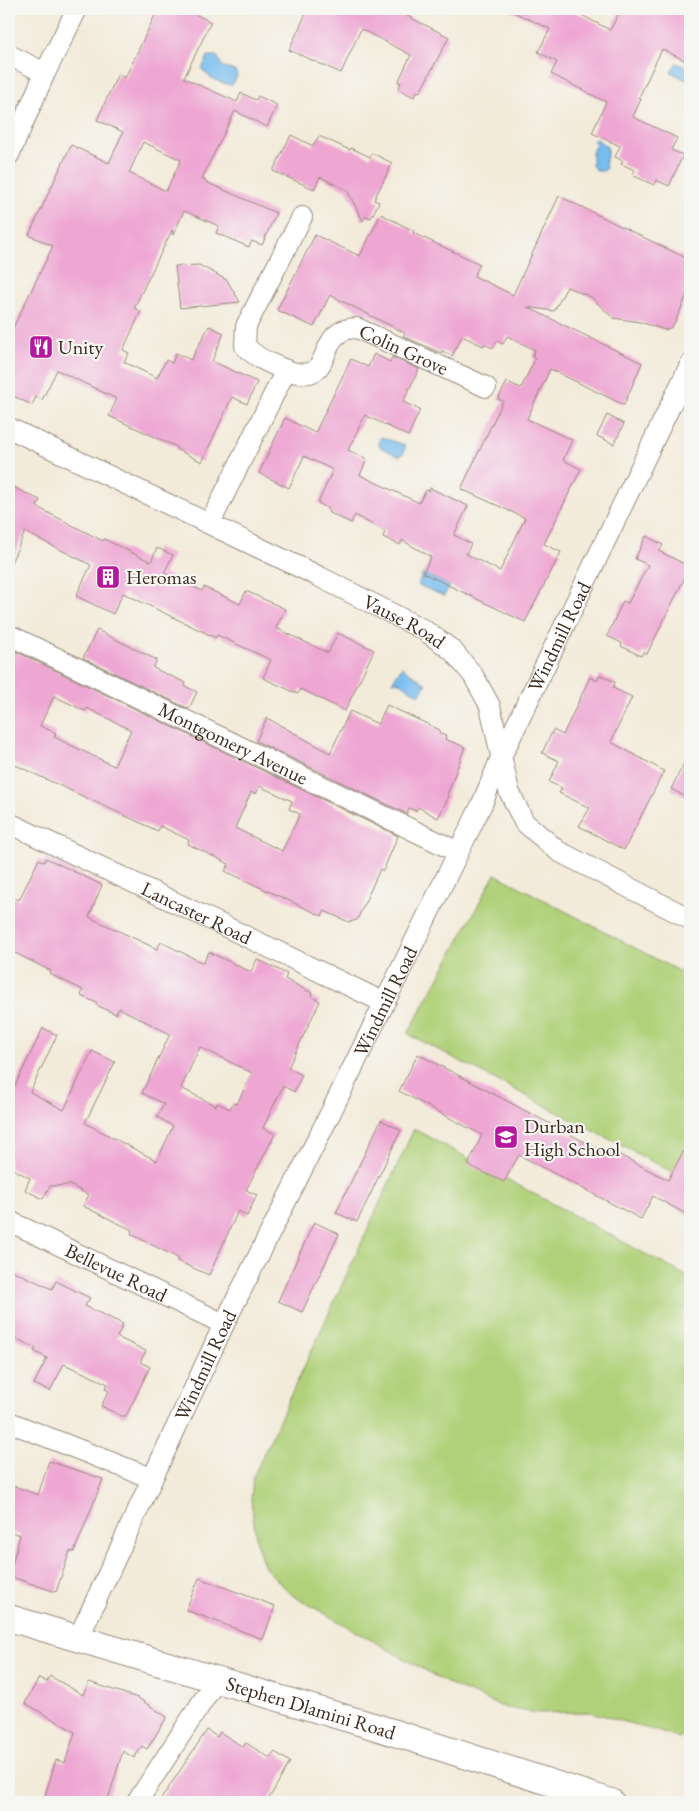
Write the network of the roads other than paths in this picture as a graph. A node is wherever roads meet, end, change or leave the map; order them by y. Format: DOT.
graph roads {
  1 [pos="77,9"];
  2 [pos="9,55"];
  3 [pos="45,73"];
  4 [pos="9,155"];
  5 [pos="302,218"];
  6 [pos="690,365"];
  7 [pos="286,370"];
  8 [pos="486,387"];
  9 [pos="9,428"];
  10 [pos="210,523"];
  11 [pos="9,635"];
  12 [pos="502,755"];
  13 [pos="9,822"];
  14 [pos="458,852"];
  15 [pos="690,919"];
  16 [pos="383,1002"];
  17 [pos="9,1221"];
  18 [pos="224,1324"];
  19 [pos="9,1422"];
  20 [pos="151,1478"];
  21 [pos="9,1618"];
  22 [pos="78,1639"];
  23 [pos="217,1679"];
  24 [pos="137,1802"];
  25 [pos="611,1802"];
  1 -- 3 [label="street"];
  2 -- 3 [label="street"];
  3 -- 4 [label="street"];
  5 -- 7 [label="street, Colin Grove"];
  6 -- 12 [label="street, Windmill Road"];
  7 -- 8 [label="street, Colin Grove"];
  7 -- 10 [label="street"];
  9 -- 10 [label="street, Vause Road"];
  10 -- 12 [label="street, Vause Road"];
  11 -- 14 [label="street, Montgomery Avenue"];
  12 -- 14 [label="street, Windmill Road"];
  12 -- 15 [label="street, Vause Road"];
  13 -- 16 [label="street, Lancaster Road"];
  14 -- 16 [label="street, Windmill Road"];
  16 -- 18 [label="street, Windmill Road"];
  17 -- 18 [label="street, Bellevue Road"];
  18 -- 20 [label="street, Windmill Road"];
  19 -- 20 [label="street"];
  20 -- 22 [label="street, Windmill Road"];
  21 -- 22 [label="main road, Stephen Dlamini Road"];
  22 -- 23 [label="main road, Stephen Dlamini Road"];
  23 -- 24 [label="street"];
  23 -- 25 [label="main road, Stephen Dlamini Road"];
}
